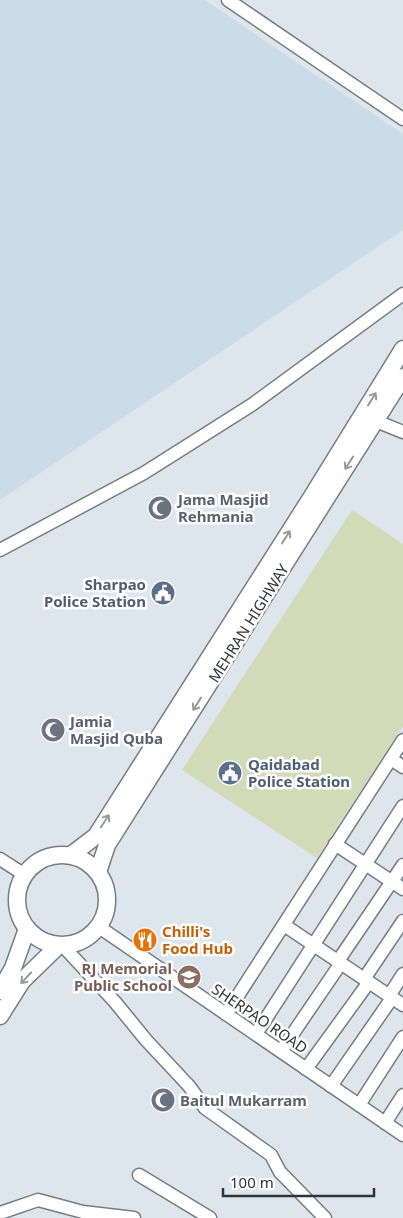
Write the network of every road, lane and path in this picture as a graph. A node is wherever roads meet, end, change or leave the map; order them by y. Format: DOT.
graph roads {
  1 [pos="228,0"];
  2 [pos="403,119"];
  3 [pos="403,294"];
  4 [pos="403,349"];
  5 [pos="403,377"];
  6 [pos="376,420"];
  7 [pos="403,432"];
  8 [pos="0,550"];
  9 [pos="403,740"];
  10 [pos="391,759"];
  11 [pos="403,767"];
  12 [pos="403,806"];
  13 [pos="336,844"];
  14 [pos="71,855"];
  15 [pos="0,859"];
  16 [pos="365,864"];
  17 [pos="403,865"];
  18 [pos="98,872"];
  19 [pos="25,874"];
  20 [pos="398,885"];
  21 [pos="403,921"];
  22 [pos="284,925"];
  23 [pos="99,927"];
  24 [pos="28,929"];
  25 [pos="313,945"];
  26 [pos="61,946"];
  27 [pos="340,962"];
  28 [pos="403,974"];
  29 [pos="366,980"];
  30 [pos="0,991"];
  31 [pos="395,1000"];
  32 [pos="226,1014"];
  33 [pos="0,1016"];
  34 [pos="256,1034"];
  35 [pos="403,1037"];
  36 [pos="281,1051"];
  37 [pos="306,1069"];
  38 [pos="331,1086"];
  39 [pos="403,1095"];
  40 [pos="359,1104"];
  41 [pos="385,1123"];
  42 [pos="403,1135"];
  43 [pos="139,1175"];
  44 [pos="0,1213"];
  45 [pos="134,1218"];
  46 [pos="210,1218"];
  47 [pos="325,1218"];
  1 -- 2 [label="street"];
  3 -- 8 [label="street"];
  14 -- 4 [label="main road, one-way"];
  5 -- 6 [label="main road, MEHRAN HIGHWAY"];
  6 -- 7 [label="street"];
  6 -- 18 [label="main road, MEHRAN HIGHWAY, one-way"];
  9 -- 10 [label="street"];
  10 -- 11 [label="street"];
  10 -- 13 [label="street"];
  12 -- 16 [label="street"];
  13 -- 16 [label="street"];
  13 -- 22 [label="street"];
  14 -- 18 [label="main road"];
  14 -- 19 [label="main road"];
  15 -- 19 [label="street"];
  16 -- 20 [label="street"];
  16 -- 25 [label="street"];
  17 -- 20 [label="street"];
  18 -- 23 [label="main road"];
  19 -- 24 [label="main road"];
  20 -- 27 [label="street"];
  21 -- 29 [label="street"];
  22 -- 25 [label="street"];
  22 -- 32 [label="street"];
  23 -- 26 [label="main road"];
  23 -- 32 [label="street, SHERPAO ROAD"];
  24 -- 26 [label="main road"];
  24 -- 30 [label="main road"];
  25 -- 27 [label="street"];
  25 -- 34 [label="street"];
  26 -- 33 [label="main road, one-way"];
  26 -- 47 [label="street"];
  27 -- 29 [label="street"];
  27 -- 36 [label="street"];
  28 -- 31 [label="street"];
  29 -- 31 [label="street"];
  29 -- 37 [label="street"];
  31 -- 38 [label="street"];
  32 -- 34 [label="street, SHERPAO ROAD"];
  34 -- 36 [label="street, SHERPAO ROAD"];
  35 -- 40 [label="street"];
  36 -- 37 [label="street, SHERPAO ROAD"];
  37 -- 38 [label="street, SHERPAO ROAD"];
  38 -- 40 [label="street, SHERPAO ROAD"];
  39 -- 41 [label="street"];
  40 -- 41 [label="street, SHERPAO ROAD"];
  41 -- 42 [label="street, SHERPAO ROAD"];
  43 -- 46 [label="street"];
  44 -- 45 [label="street"];
}
